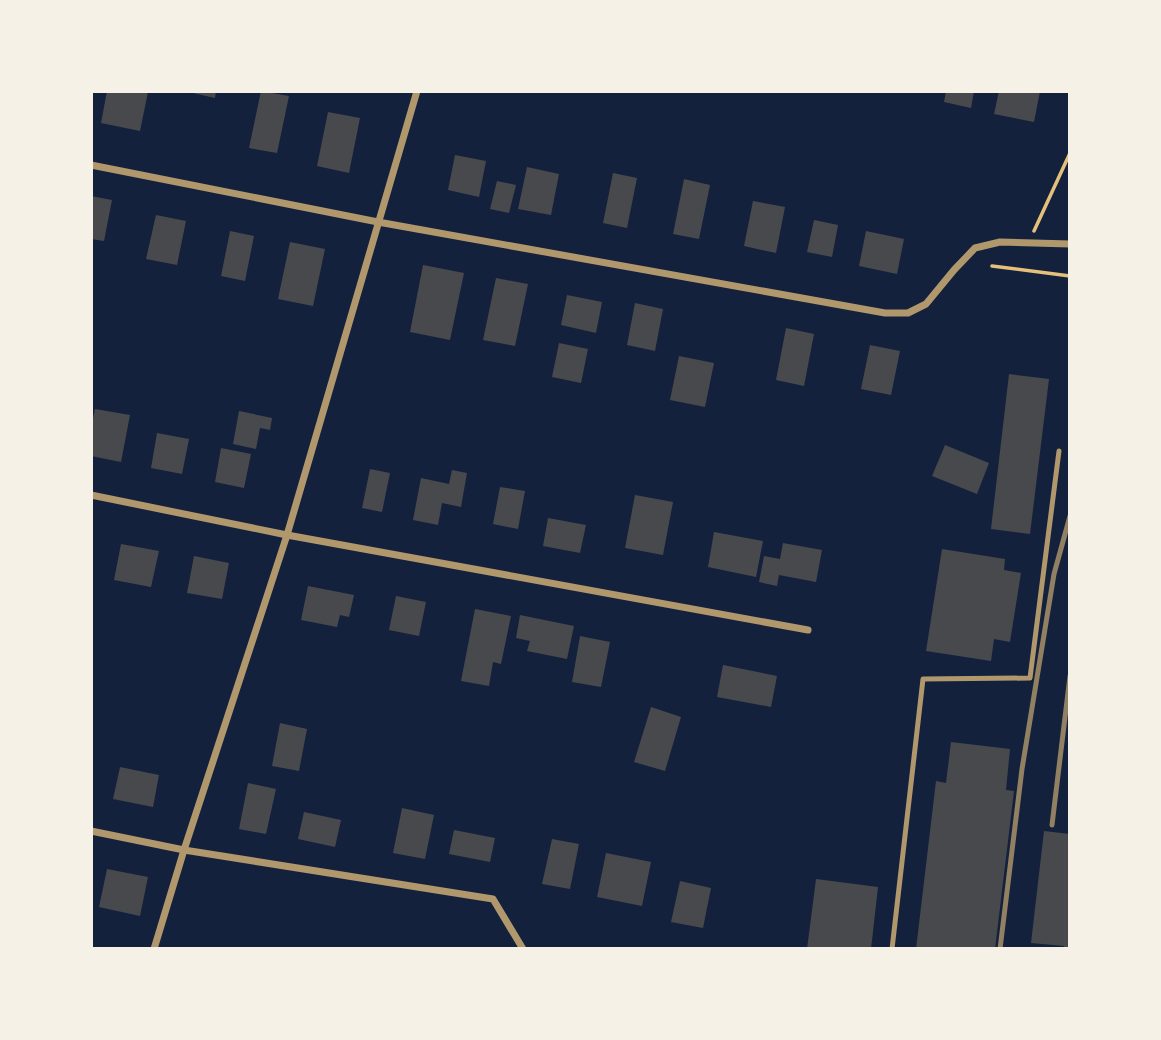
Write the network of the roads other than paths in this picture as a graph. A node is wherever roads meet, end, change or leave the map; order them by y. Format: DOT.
graph roads {
  1 [pos="417,91"];
  2 [pos="91,165"];
  3 [pos="378,222"];
  4 [pos="1070,244"];
  5 [pos="1059,451"];
  6 [pos="91,495"];
  7 [pos="287,535"];
  8 [pos="808,630"];
  9 [pos="91,831"];
  10 [pos="184,849"];
  11 [pos="154,949"];
  12 [pos="523,949"];
  13 [pos="892,949"];
  1 -- 3 [label="street"];
  2 -- 3 [label="street"];
  3 -- 4 [label="street"];
  3 -- 7 [label="street"];
  5 -- 13 [label="lane"];
  6 -- 7 [label="street"];
  7 -- 8 [label="street"];
  7 -- 10 [label="street"];
  9 -- 10 [label="street"];
  10 -- 11 [label="street"];
  10 -- 12 [label="street"];
}
